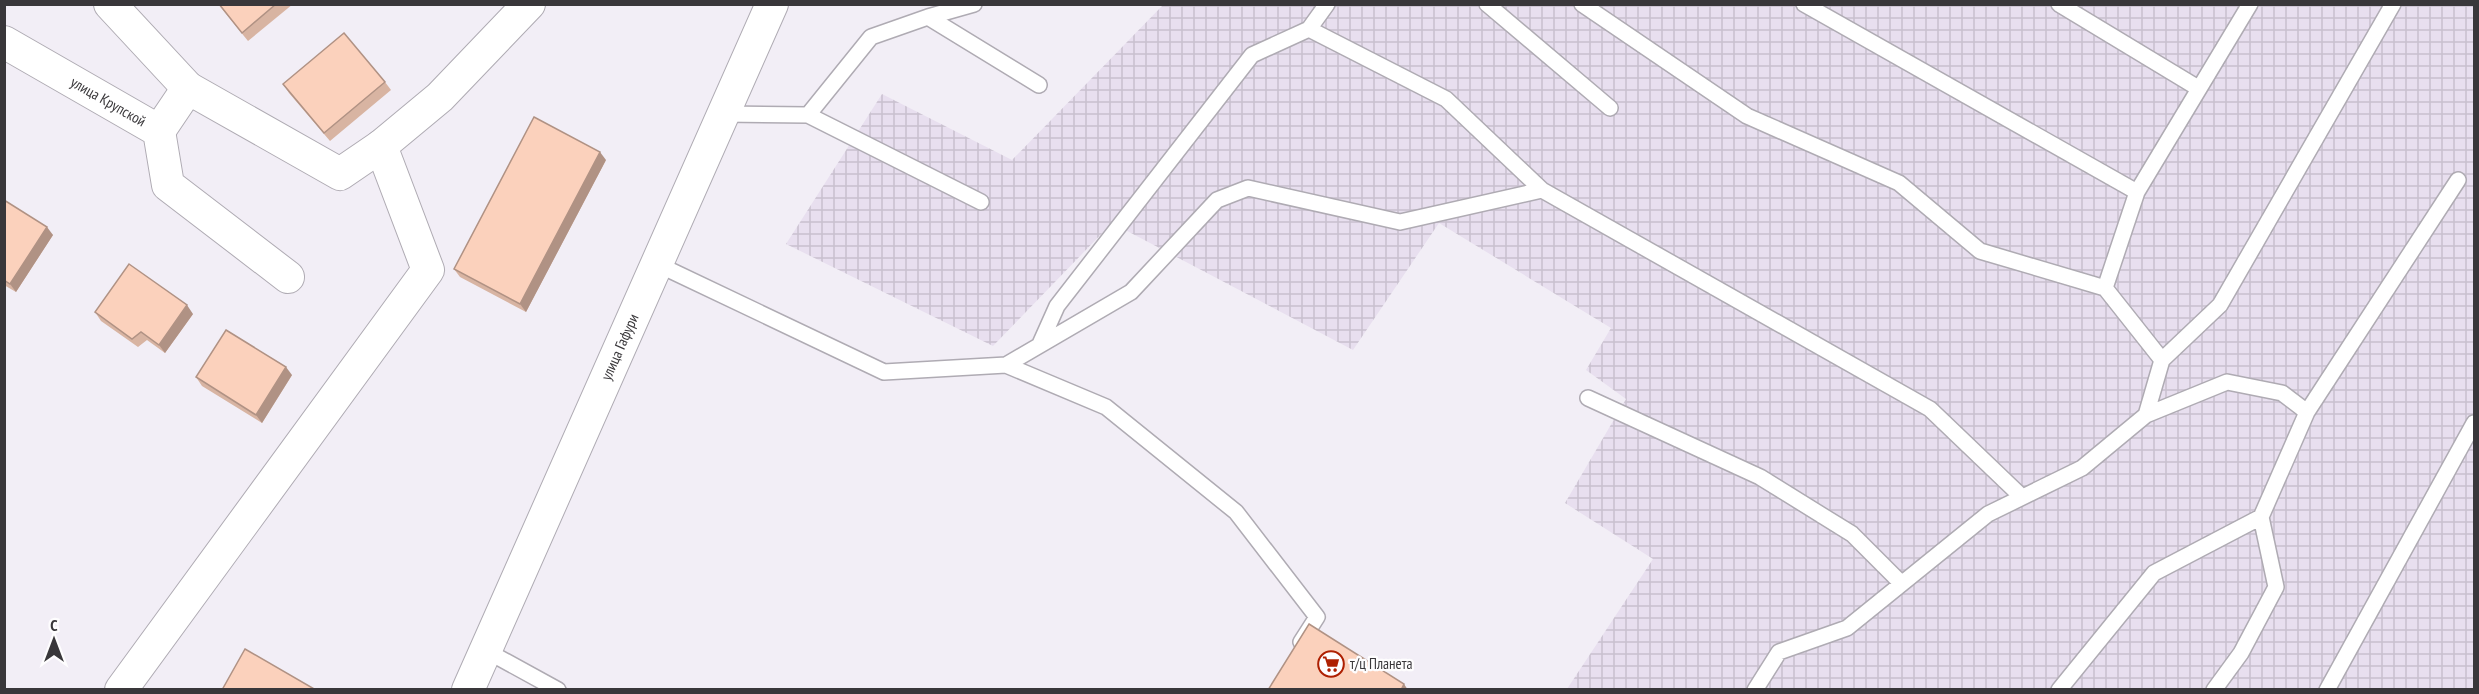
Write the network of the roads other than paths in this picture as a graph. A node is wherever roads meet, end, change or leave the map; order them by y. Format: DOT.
graph roads {
  1 [pos="110,4"];
  2 [pos="529,4"];
  3 [pos="772,4"];
  4 [pos="974,4"];
  5 [pos="1327,4"];
  6 [pos="1486,4"];
  7 [pos="1582,4"];
  8 [pos="1804,4"];
  9 [pos="2059,4"];
  10 [pos="2250,4"];
  11 [pos="2393,4"];
  12 [pos="928,17"];
  13 [pos="1309,29"];
  14 [pos="4,42"];
  15 [pos="1039,85"];
  16 [pos="188,88"];
  17 [pos="2198,88"];
  18 [pos="1610,108"];
  19 [pos="723,114"];
  20 [pos="808,115"];
  21 [pos="159,131"];
  22 [pos="381,146"];
  23 [pos="2458,180"];
  24 [pos="1542,190"];
  25 [pos="2137,192"];
  26 [pos="981,202"];
  27 [pos="657,264"];
  28 [pos="288,277"];
  29 [pos="2105,288"];
  30 [pos="1040,344"];
  31 [pos="2162,360"];
  32 [pos="1006,365"];
  33 [pos="1588,398"];
  34 [pos="2307,412"];
  35 [pos="2146,416"];
  36 [pos="2475,423"];
  37 [pos="2022,497"];
  38 [pos="2261,517"];
  39 [pos="1901,584"];
  40 [pos="485,650"];
  41 [pos="1294,653"];
  42 [pos="121,690"];
  43 [pos="468,690"];
  44 [pos="558,690"];
  45 [pos="1755,690"];
  46 [pos="2060,690"];
  47 [pos="2214,690"];
  48 [pos="2327,690"];
  1 -- 16 [label="street"];
  2 -- 22 [label="street"];
  3 -- 19 [label="street, улица Гафури"];
  4 -- 12 [label="lane"];
  5 -- 13 [label="lane"];
  6 -- 18 [label="lane"];
  7 -- 29 [label="lane"];
  8 -- 25 [label="lane"];
  9 -- 17 [label="lane"];
  10 -- 17 [label="lane"];
  11 -- 31 [label="lane"];
  12 -- 15 [label="lane"];
  12 -- 20 [label="lane"];
  13 -- 24 [label="lane"];
  13 -- 30 [label="lane"];
  14 -- 21 [label="street, улица Крупской"];
  16 -- 21 [label="street"];
  16 -- 22 [label="street"];
  17 -- 25 [label="lane"];
  19 -- 20 [label="lane"];
  19 -- 27 [label="street, улица Гафури"];
  20 -- 26 [label="lane"];
  21 -- 28 [label="street, улица Крупской"];
  22 -- 42 [label="street"];
  23 -- 34 [label="lane"];
  24 -- 30 [label="lane"];
  24 -- 37 [label="lane"];
  25 -- 29 [label="lane"];
  27 -- 32 [label="lane"];
  27 -- 40 [label="street, улица Гафури"];
  29 -- 31 [label="lane"];
  30 -- 32 [label="lane"];
  31 -- 35 [label="lane"];
  32 -- 41 [label="lane"];
  33 -- 39 [label="lane"];
  34 -- 35 [label="lane"];
  34 -- 38 [label="lane"];
  35 -- 37 [label="lane"];
  36 -- 48 [label="lane"];
  37 -- 39 [label="lane"];
  38 -- 46 [label="lane"];
  38 -- 47 [label="lane"];
  39 -- 45 [label="lane"];
  40 -- 43 [label="street, улица Гафури"];
  40 -- 44 [label="lane"];
}
